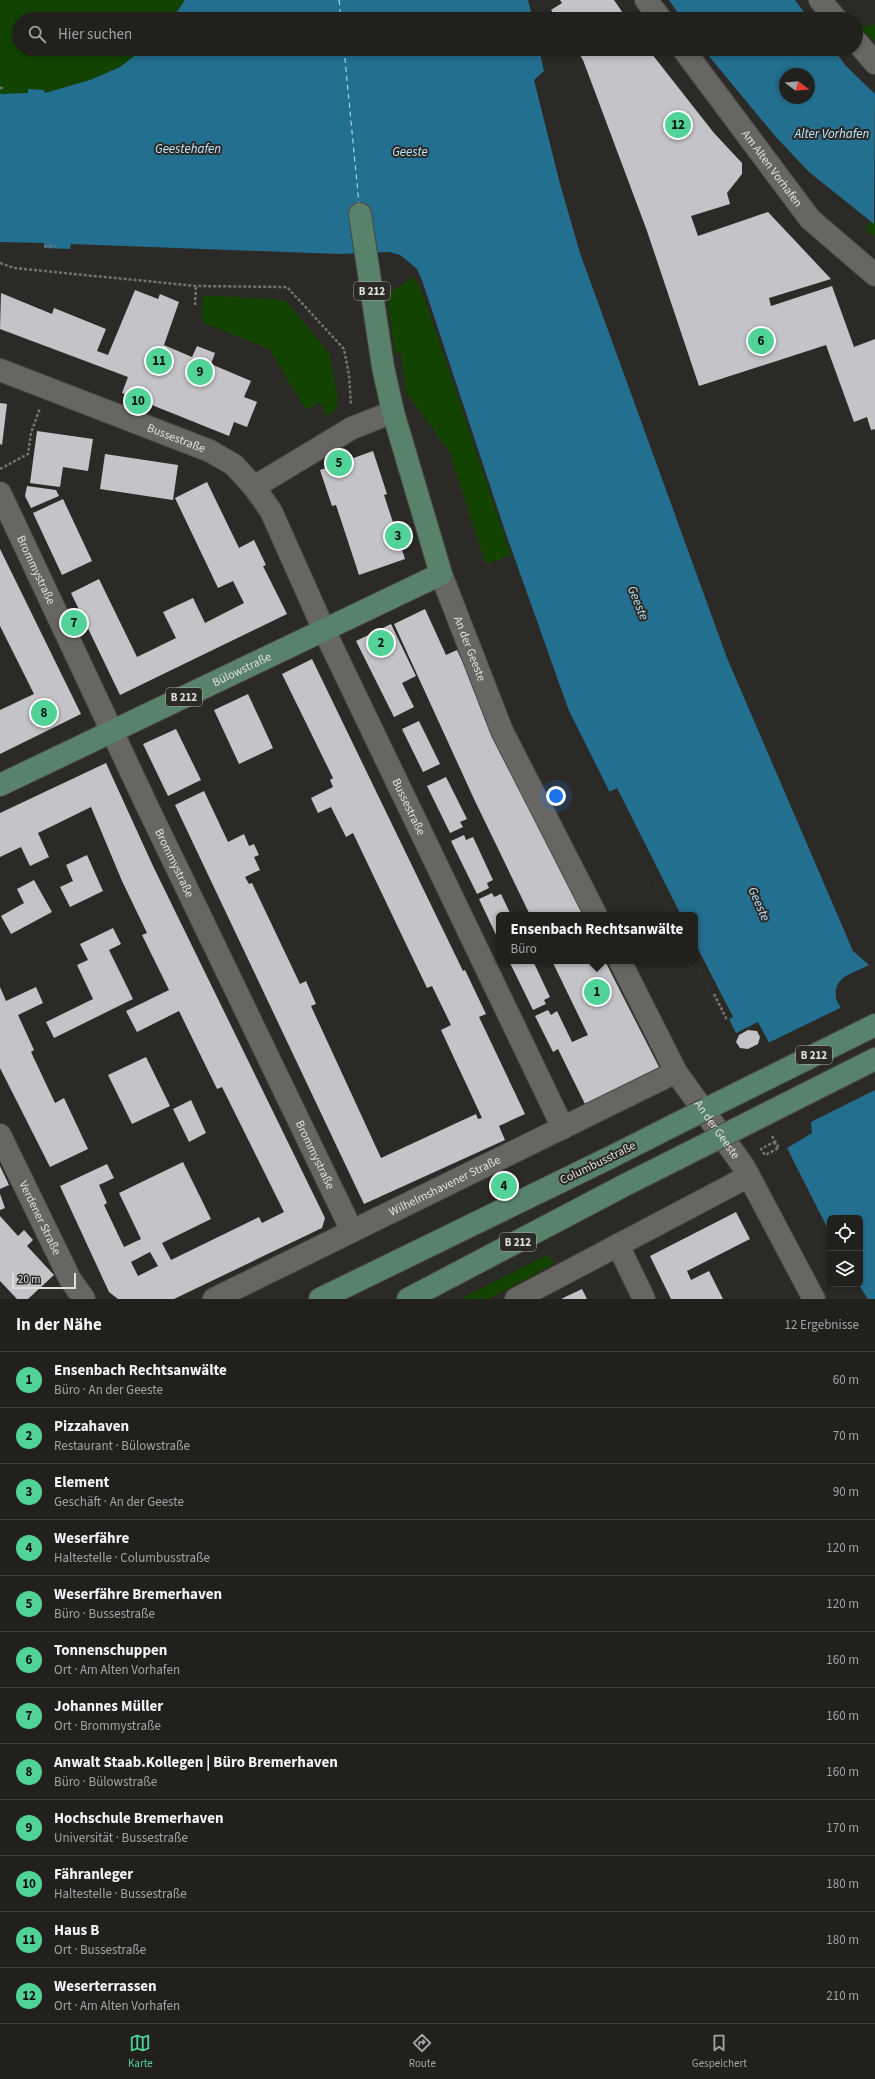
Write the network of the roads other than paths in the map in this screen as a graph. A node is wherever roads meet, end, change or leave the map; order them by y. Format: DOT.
graph roads {
  1 [pos="646,0"];
  2 [pos="820,0"];
  3 [pos="655,12"];
  4 [pos="830,12"];
  5 [pos="863,49"];
  6 [pos="688,56"];
  7 [pos="875,63"];
  8 [pos="360,214"];
  9 [pos="875,275"];
  10 [pos="0,370"];
  11 [pos="393,412"];
  12 [pos="254,487"];
  13 [pos="0,493"];
  14 [pos="441,574"];
  15 [pos="324,630"];
  16 [pos="112,732"];
  17 [pos="0,785"];
  18 [pos="594,912"];
  19 [pos="622,964"];
  20 [pos="875,1025"];
  21 [pos="875,1059"];
  22 [pos="676,1072"];
  23 [pos="563,1128"];
  24 [pos="0,1135"];
  25 [pos="749,1176"];
  26 [pos="352,1231"];
  27 [pos="618,1245"];
  28 [pos="84,1299"];
  29 [pos="214,1299"];
  30 [pos="320,1299"];
  31 [pos="408,1299"];
  32 [pos="516,1299"];
  33 [pos="644,1299"];
  34 [pos="814,1299"];
  1 -- 3 [label="street"];
  2 -- 4 [label="street"];
  5 -- 7 [label="street"];
  6 -- 9 [label="street, Am Alten Vorhafen"];
  8 -- 11 [label="main road, An der Geeste / B 212"];
  10 -- 12 [label="street, Bussestraße"];
  11 -- 12 [label="street"];
  11 -- 14 [label="main road, An der Geeste / B 212"];
  12 -- 15 [label="street, Bussestraße"];
  13 -- 16 [label="street, Brommystraße"];
  14 -- 15 [label="main road, Bülowstraße"];
  14 -- 18 [label="street, An der Geeste"];
  15 -- 16 [label="main road, Bülowstraße / B 212"];
  15 -- 23 [label="street, Bussestraße"];
  16 -- 17 [label="main road, Bülowstraße / B 212"];
  16 -- 26 [label="street, Brommystraße"];
  19 -- 22 [label="street, An der Geeste"];
  20 -- 30 [label="main road, Columbusstraße / B 212, bridge"];
  21 -- 31 [label="main road, B 212, bridge"];
  22 -- 23 [label="street, Wilhelmshavener Straße"];
  22 -- 25 [label="street, An der Geeste"];
  23 -- 26 [label="street, Wilhelmshavener Straße"];
  24 -- 28 [label="street, Verdener Straße"];
  25 -- 27 [label="street"];
  25 -- 34 [label="street, An der Geeste"];
  26 -- 29 [label="street, Wilhelmshavener Straße"];
  27 -- 32 [label="street"];
  27 -- 33 [label="street"];
}
